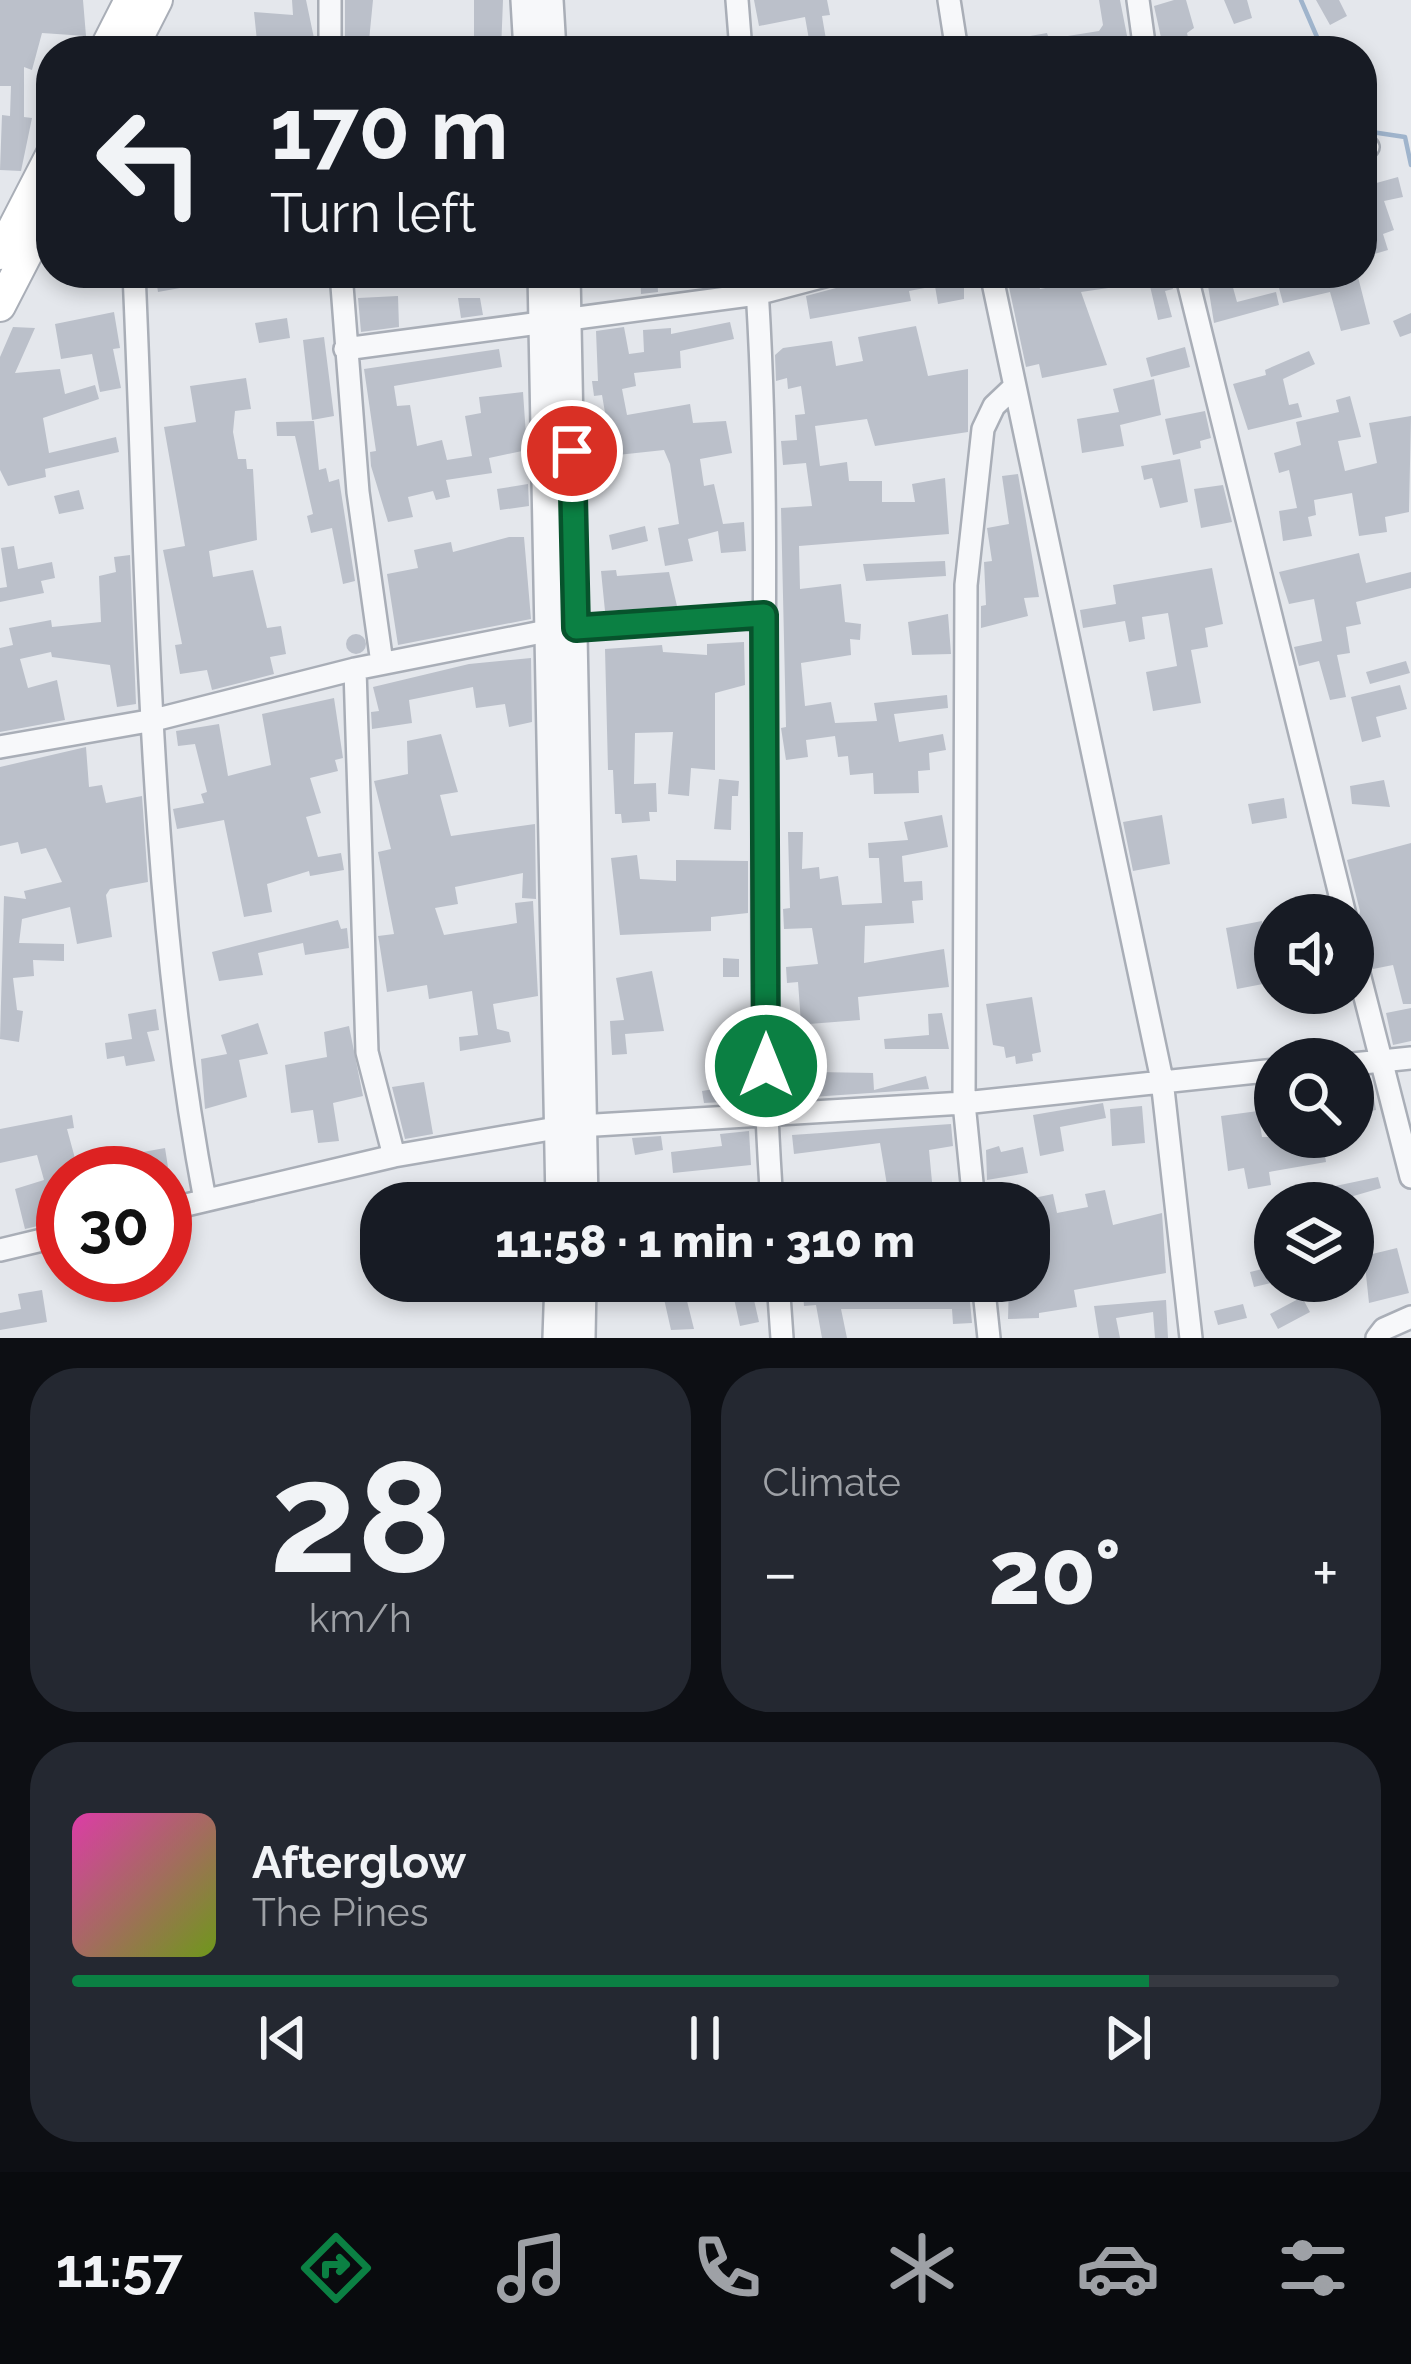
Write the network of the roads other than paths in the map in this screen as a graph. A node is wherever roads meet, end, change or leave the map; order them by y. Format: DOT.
graph roads {
  1 [pos="130,0"];
  2 [pos="157,0"];
  3 [pos="330,0"];
  4 [pos="525,0"];
  5 [pos="549,0"];
  6 [pos="737,0"];
  7 [pos="949,0"];
  8 [pos="1138,0"];
  9 [pos="112,36"];
  10 [pos="139,36"];
  11 [pos="330,36"];
  12 [pos="527,36"];
  13 [pos="551,36"];
  14 [pos="740,36"];
  15 [pos="955,36"];
  16 [pos="1143,36"];
  17 [pos="36,184"];
  18 [pos="36,236"];
  19 [pos="0,254"];
  20 [pos="135,288"];
  21 [pos="342,288"];
  22 [pos="547,288"];
  23 [pos="563,288"];
  24 [pos="734,288"];
  25 [pos="757,288"];
  26 [pos="995,288"];
  27 [pos="1190,288"];
  28 [pos="0,306"];
  29 [pos="557,319"];
  30 [pos="345,349"];
  31 [pos="1012,388"];
  32 [pos="764,615"];
  33 [pos="564,629"];
  34 [pos="382,663"];
  35 [pos="355,669"];
  36 [pos="154,720"];
  37 [pos="0,747"];
  38 [pos="1340,894"];
  39 [pos="1368,1014"];
  40 [pos="1411,1058"];
  41 [pos="1374,1062"];
  42 [pos="1379,1062"];
  43 [pos="1254,1072"];
  44 [pos="1162,1080"];
  45 [pos="964,1102"];
  46 [pos="766,1111"];
  47 [pos="574,1126"];
  48 [pos="394,1156"];
  49 [pos="1411,1177"];
  50 [pos="564,1182"];
  51 [pos="581,1182"];
  52 [pos="771,1182"];
  53 [pos="972,1182"];
  54 [pos="205,1200"];
  55 [pos="192,1203"];
  56 [pos="36,1241"];
  57 [pos="0,1250"];
  58 [pos="558,1302"];
  59 [pos="582,1302"];
  60 [pos="779,1302"];
  61 [pos="984,1302"];
  62 [pos="1411,1317"];
  63 [pos="557,1338"];
  64 [pos="581,1338"];
  65 [pos="782,1338"];
  66 [pos="988,1338"];
  67 [pos="1190,1338"];
  68 [pos="1377,1338"];
  1 -- 9 [label="main road"];
  2 -- 10 [label="main road"];
  3 -- 11 [label="street"];
  4 -- 12 [label="street"];
  5 -- 13 [label="street"];
  6 -- 14 [label="street"];
  7 -- 15 [label="street"];
  8 -- 16 [label="street"];
  17 -- 19 [label="main road"];
  18 -- 28 [label="main road"];
  20 -- 36 [label="street"];
  21 -- 30 [label="street"];
  22 -- 29 [label="street"];
  23 -- 29 [label="street"];
  24 -- 29 [label="street"];
  25 -- 32 [label="street"];
  26 -- 31 [label="street"];
  27 -- 38 [label="street"];
  29 -- 30 [label="street"];
  29 -- 33 [label="street"];
  30 -- 34 [label="street"];
  31 -- 44 [label="street"];
  31 -- 45 [label="street"];
  32 -- 33 [label="street"];
  32 -- 46 [label="street"];
  33 -- 34 [label="street"];
  33 -- 47 [label="street"];
  34 -- 35 [label="street"];
  35 -- 36 [label="street"];
  35 -- 48 [label="street"];
  36 -- 37 [label="street"];
  36 -- 54 [label="street"];
  39 -- 42 [label="street"];
  40 -- 42 [label="street"];
  41 -- 42 [label="street"];
  42 -- 49 [label="street"];
  43 -- 44 [label="street"];
  44 -- 45 [label="street"];
  44 -- 67 [label="street"];
  45 -- 46 [label="street"];
  45 -- 53 [label="street"];
  46 -- 47 [label="street"];
  46 -- 52 [label="street"];
  47 -- 48 [label="street"];
  47 -- 50 [label="street"];
  47 -- 51 [label="street"];
  48 -- 54 [label="street"];
  54 -- 55 [label="street"];
  56 -- 57 [label="street"];
  58 -- 63 [label="street"];
  59 -- 64 [label="street"];
  60 -- 65 [label="street"];
  61 -- 66 [label="street"];
  62 -- 68 [label="street"];
}
